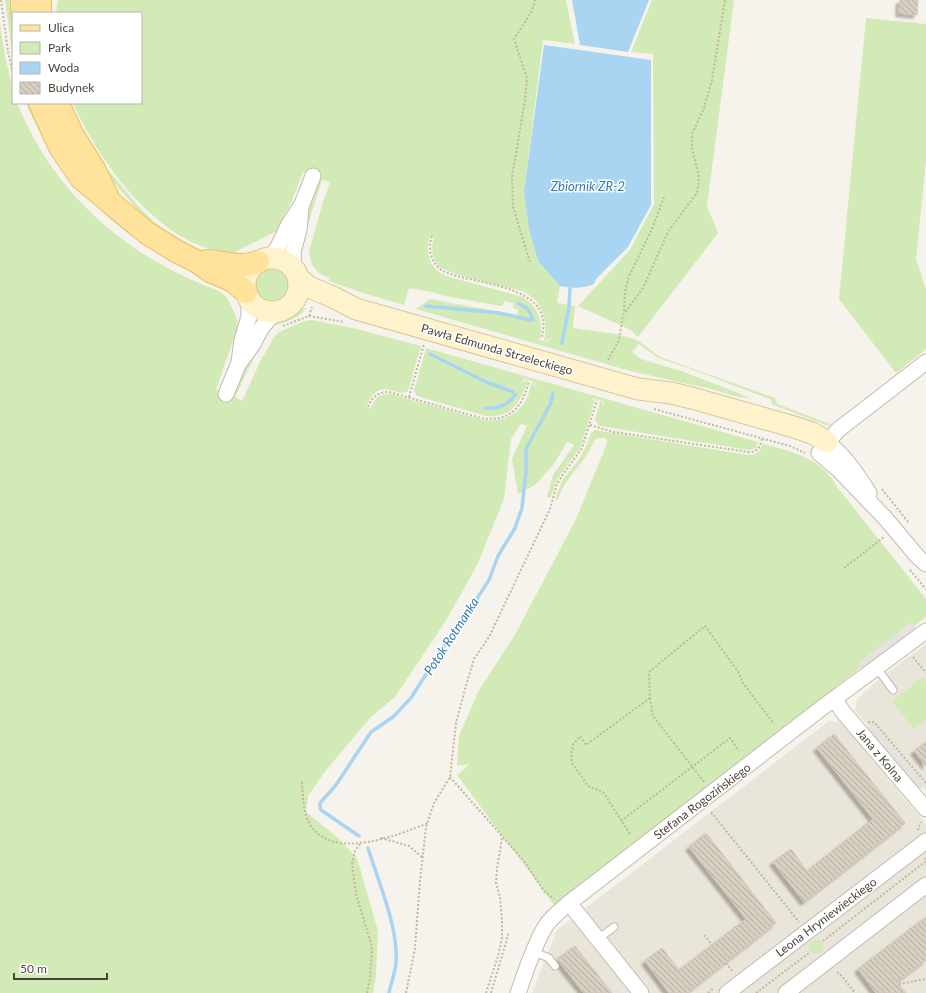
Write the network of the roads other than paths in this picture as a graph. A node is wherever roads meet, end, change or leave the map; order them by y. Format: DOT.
graph roads {
  1 [pos="22,0"];
  2 [pos="40,0"];
  3 [pos="22,12"];
  4 [pos="40,12"];
  5 [pos="40,104"];
  6 [pos="58,104"];
  7 [pos="313,176"];
  8 [pos="109,200"];
  9 [pos="302,204"];
  10 [pos="196,261"];
  11 [pos="261,261"];
  12 [pos="296,274"];
  13 [pos="247,295"];
  14 [pos="285,308"];
  15 [pos="356,309"];
  16 [pos="926,362"];
  17 [pos="238,365"];
  18 [pos="226,394"];
  19 [pos="823,447"];
  20 [pos="926,564"];
  21 [pos="926,631"];
  22 [pos="877,668"];
  23 [pos="893,690"];
  24 [pos="835,700"];
  25 [pos="926,809"];
  26 [pos="926,841"];
  27 [pos="926,885"];
  28 [pos="562,901"];
  29 [pos="614,927"];
  30 [pos="598,939"];
  31 [pos="534,952"];
  32 [pos="555,966"];
  33 [pos="518,993"];
  34 [pos="641,993"];
  35 [pos="727,993"];
  36 [pos="786,993"];
  1 -- 3 [label="main road"];
  2 -- 4 [label="main road"];
  5 -- 8 [label="main road"];
  6 -- 8 [label="main road"];
  7 -- 9 [label="street"];
  8 -- 10 [label="main road"];
  9 -- 11 [label="street"];
  9 -- 12 [label="street"];
  10 -- 11 [label="main road"];
  10 -- 13 [label="main road"];
  11 -- 12 [label="main road"];
  11 -- 13 [label="main road"];
  12 -- 14 [label="main road"];
  12 -- 15 [label="main road, Pawła Edmunda Strzeleckiego"];
  13 -- 14 [label="main road"];
  13 -- 17 [label="street"];
  14 -- 15 [label="main road, Pawła Edmunda Strzeleckiego"];
  14 -- 17 [label="street"];
  15 -- 19 [label="main road, Pawła Edmunda Strzeleckiego"];
  16 -- 19 [label="street"];
  17 -- 18 [label="street"];
  19 -- 20 [label="street, Pawła Edmunda Strzeleckiego"];
  21 -- 22 [label="street, Stefana Rogozińskiego"];
  22 -- 23 [label="lane"];
  22 -- 24 [label="street, Stefana Rogozińskiego"];
  24 -- 25 [label="street, Jana z Kolna"];
  24 -- 28 [label="street, Stefana Rogozińskiego"];
  26 -- 35 [label="street, Leona Hryniewieckiego"];
  27 -- 36 [label="street"];
  28 -- 30 [label="street"];
  28 -- 31 [label="street, Stefana Rogozińskiego"];
  29 -- 30 [label="lane"];
  30 -- 34 [label="street"];
  31 -- 32 [label="lane"];
  31 -- 33 [label="street, Stefana Rogozińskiego"];
}
